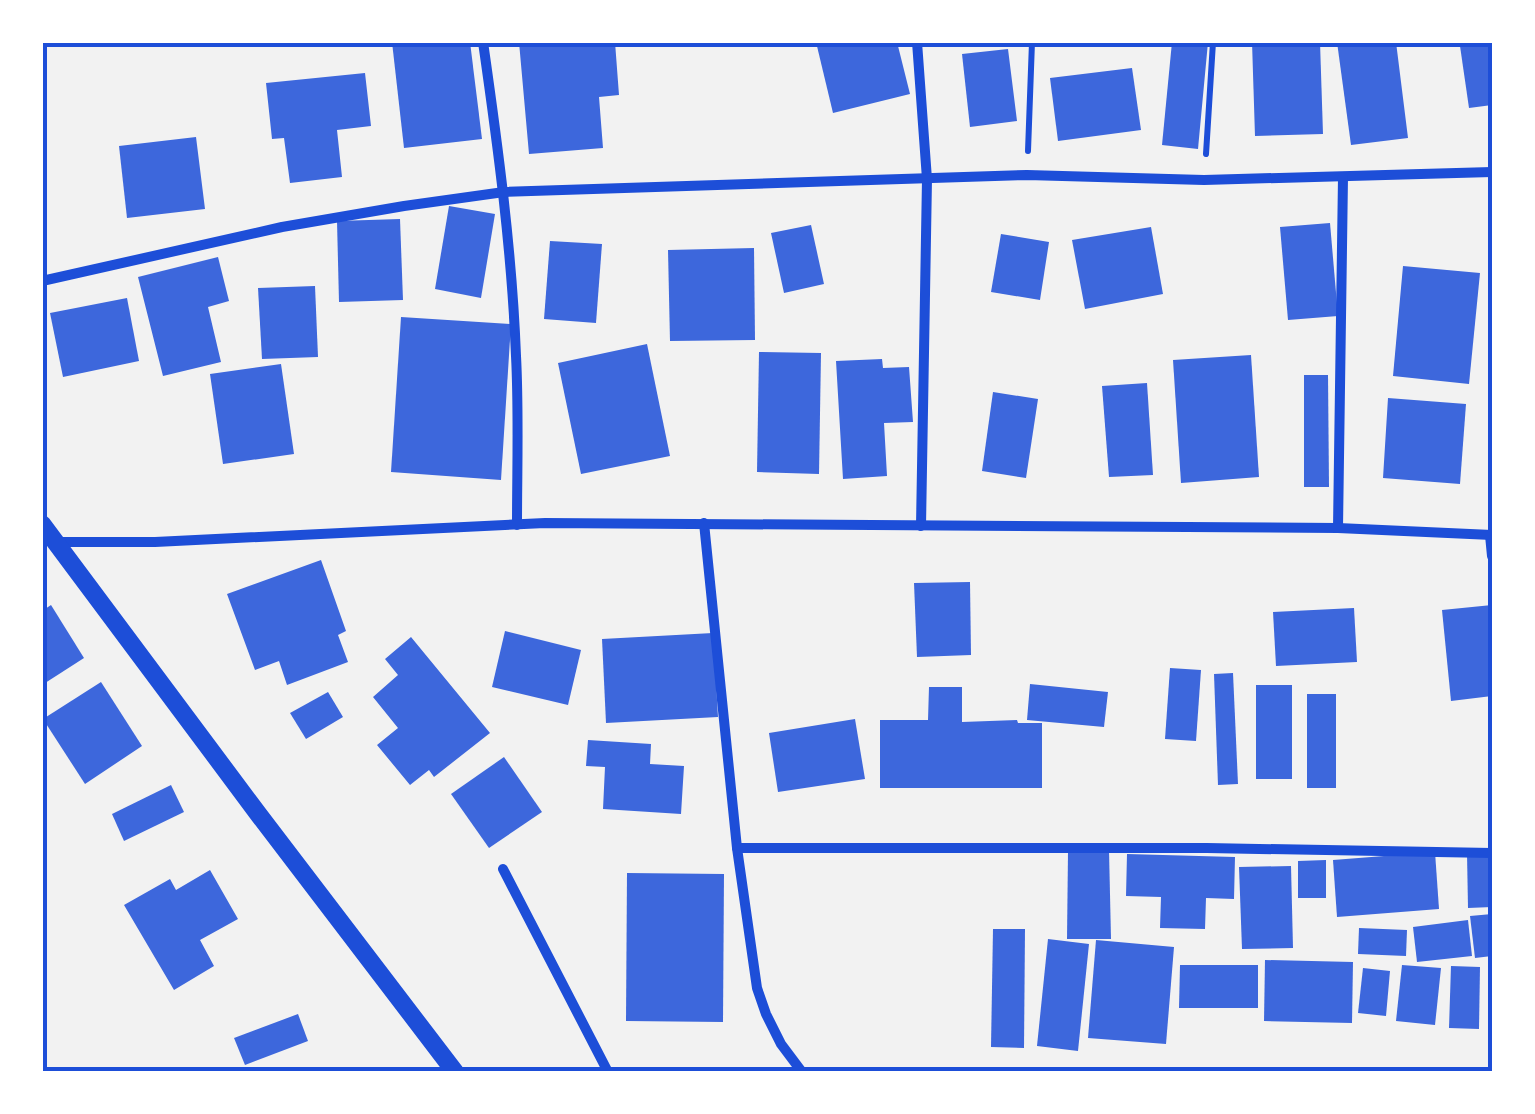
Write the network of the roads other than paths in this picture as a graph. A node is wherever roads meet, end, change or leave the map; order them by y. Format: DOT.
graph roads {
  1 [pos="483,42"];
  2 [pos="917,42"];
  3 [pos="1492,172"];
  4 [pos="1343,177"];
  5 [pos="927,180"];
  6 [pos="504,192"];
  7 [pos="42,281"];
  8 [pos="704,523"];
  9 [pos="42,524"];
  10 [pos="517,525"];
  11 [pos="922,526"];
  12 [pos="1338,528"];
  13 [pos="1491,535"];
  14 [pos="55,542"];
  15 [pos="1492,556"];
  16 [pos="738,848"];
  17 [pos="1492,853"];
  18 [pos="503,869"];
  19 [pos="456,1072"];
  20 [pos="608,1072"];
  21 [pos="802,1072"];
  1 -- 6 [label="street"];
  2 -- 5 [label="street"];
  3 -- 4 [label="street"];
  4 -- 5 [label="street"];
  4 -- 12 [label="street"];
  5 -- 6 [label="street"];
  5 -- 11 [label="street"];
  6 -- 7 [label="street"];
  6 -- 10 [label="street"];
  8 -- 10 [label="street"];
  8 -- 11 [label="street"];
  8 -- 16 [label="street"];
  9 -- 14 [label="street"];
  10 -- 14 [label="street"];
  11 -- 12 [label="street"];
  12 -- 13 [label="street"];
  13 -- 15 [label="street"];
  14 -- 19 [label="street"];
  16 -- 17 [label="street"];
  16 -- 21 [label="street"];
  18 -- 20 [label="street"];
}
